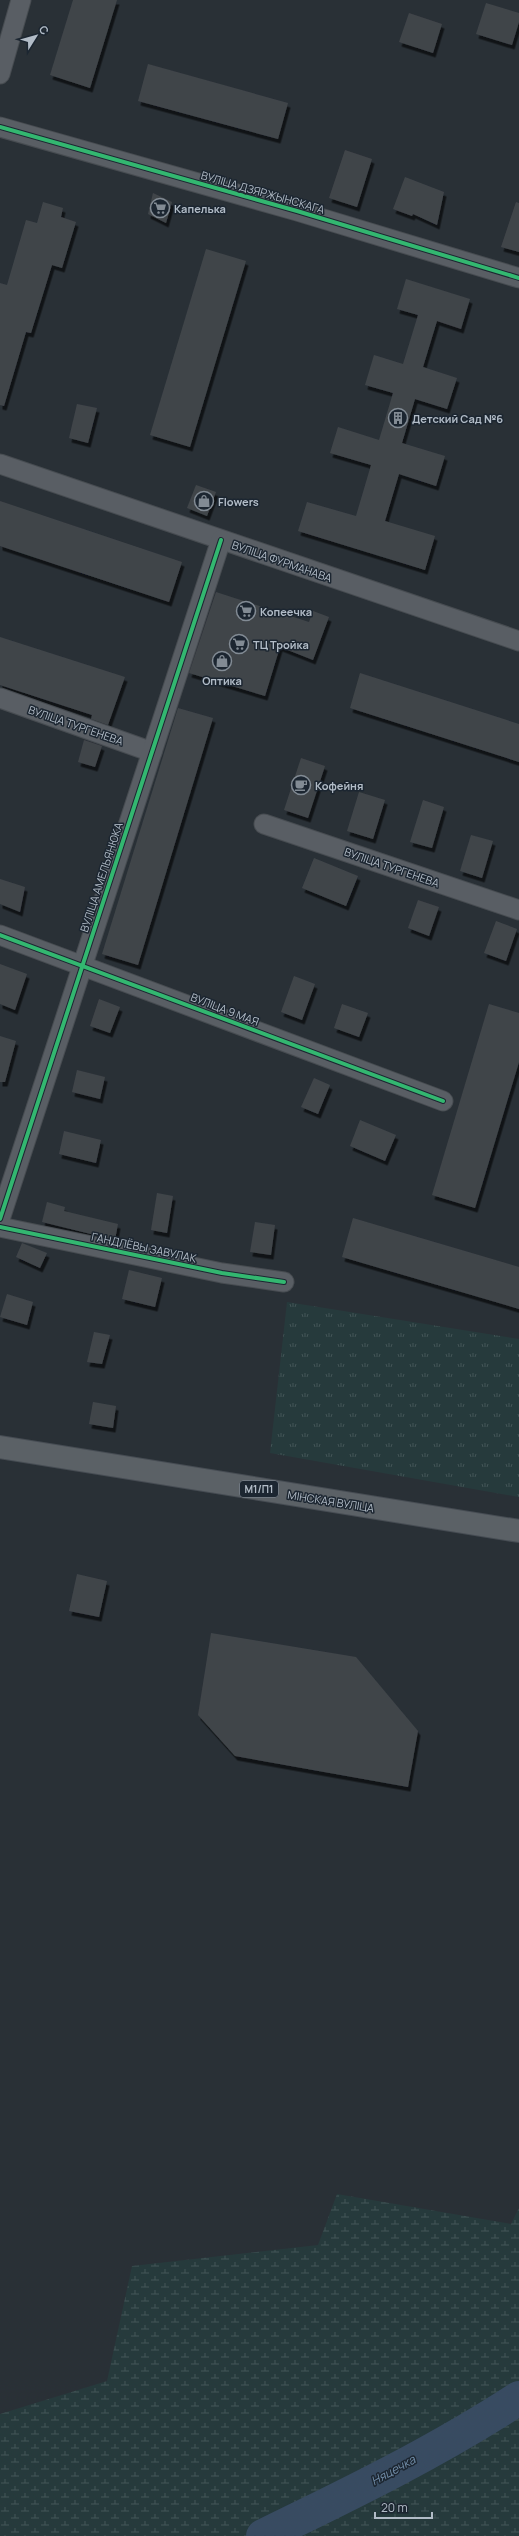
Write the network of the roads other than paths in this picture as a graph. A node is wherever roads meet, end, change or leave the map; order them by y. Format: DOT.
graph roads {
  1 [pos="21,0"];
  2 [pos="0,74"];
  3 [pos="0,127"];
  4 [pos="519,278"];
  5 [pos="0,464"];
  6 [pos="220,540"];
  7 [pos="518,636"];
  8 [pos="0,698"];
  9 [pos="152,752"];
  10 [pos="264,824"];
  11 [pos="519,910"];
  12 [pos="0,935"];
  13 [pos="82,965"];
  14 [pos="443,1101"];
  15 [pos="0,1220"];
  16 [pos="0,1227"];
  17 [pos="284,1282"];
  18 [pos="0,1447"];
  19 [pos="519,1532"];
  1 -- 2 [label="street"];
  3 -- 4 [label="street, ВУЛІЦА ДЗЯРЖЫНСКАГА"];
  5 -- 6 [label="street, ВУЛІЦА ФУРМАНАВА"];
  6 -- 7 [label="street, ВУЛІЦА ФУРМАНАВА"];
  6 -- 9 [label="street, ВУЛІЦА АМЕЛЬЯНЮКА"];
  8 -- 9 [label="street, ВУЛІЦА ТУРГЕНЕВА"];
  9 -- 13 [label="street, ВУЛІЦА АМЕЛЬЯНЮКА"];
  10 -- 11 [label="street, ВУЛІЦА ТУРГЕНЕВА"];
  12 -- 13 [label="street, ВУЛІЦА 9 МАЯ"];
  13 -- 14 [label="street, ВУЛІЦА 9 МАЯ"];
  13 -- 15 [label="street, ВУЛІЦА АМЕЛЬЯНЮКА"];
  16 -- 17 [label="street, ГАНДЛЁВЫ ЗАВУЛАК"];
  18 -- 19 [label="main road, МІНСКАЯ ВУЛІЦА / М1/П1"];
}
